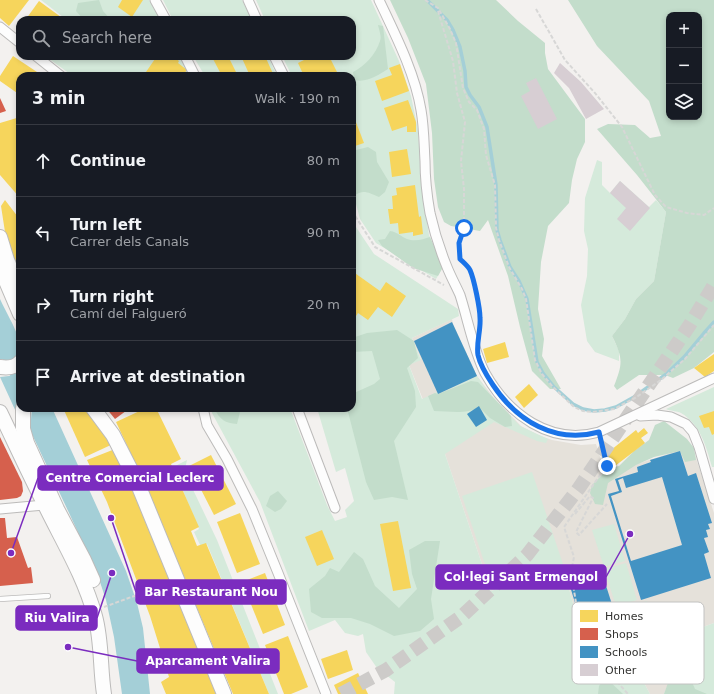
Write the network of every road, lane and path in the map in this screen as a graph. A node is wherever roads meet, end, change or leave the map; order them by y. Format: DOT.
graph roads {
  1 [pos="155,0"];
  2 [pos="248,0"];
  3 [pos="379,0"];
  4 [pos="425,0"];
  5 [pos="438,8"];
  6 [pos="536,9"];
  7 [pos="164,16"];
  8 [pos="255,16"];
  9 [pos="0,27"];
  10 [pos="16,40"];
  11 [pos="41,60"];
  12 [pos="187,60"];
  13 [pos="276,60"];
  14 [pos="56,72"];
  15 [pos="193,72"];
  16 [pos="282,72"];
  17 [pos="714,208"];
  18 [pos="356,217"];
  19 [pos="0,237"];
  20 [pos="0,267"];
  21 [pos="16,281"];
  22 [pos="459,294"];
  23 [pos="16,305"];
  24 [pos="714,326"];
  25 [pos="479,332"];
  26 [pos="16,364"];
  27 [pos="0,367"];
  28 [pos="714,378"];
  29 [pos="0,412"];
  30 [pos="23,412"];
  31 [pos="96,412"];
  32 [pos="203,412"];
  33 [pos="299,412"];
  34 [pos="635,416"];
  35 [pos="599,432"];
  36 [pos="714,499"];
  37 [pos="607,504"];
  38 [pos="44,505"];
  39 [pos="335,508"];
  40 [pos="0,509"];
  41 [pos="564,527"];
  42 [pos="62,539"];
  43 [pos="136,595"];
  44 [pos="48,596"];
  45 [pos="0,599"];
  46 [pos="576,602"];
  47 [pos="105,607"];
  48 [pos="619,684"];
  49 [pos="97,694"];
  50 [pos="104,694"];
  51 [pos="113,694"];
  52 [pos="224,694"];
  53 [pos="326,694"];
  54 [pos="628,694"];
  1 -- 7 [label="street"];
  2 -- 8 [label="street"];
  3 -- 22 [label="street"];
  4 -- 5 [label="path"];
  5 -- 24 [label="path"];
  5 -- 25 [label="path"];
  6 -- 17 [label="path"];
  9 -- 10 [label="street"];
  11 -- 14 [label="street"];
  12 -- 15 [label="street"];
  13 -- 16 [label="street"];
  18 -- 22 [label="path"];
  19 -- 21 [label="main road"];
  20 -- 23 [label="main road"];
  22 -- 35 [label="street"];
  26 -- 27 [label="main road"];
  28 -- 34 [label="street"];
  29 -- 38 [label="main road"];
  30 -- 51 [label="main road"];
  31 -- 52 [label="main road"];
  32 -- 53 [label="street"];
  33 -- 39 [label="street"];
  34 -- 35 [label="street"];
  34 -- 36 [label="street"];
  35 -- 41 [label="path"];
  37 -- 41 [label="path"];
  38 -- 40 [label="street"];
  38 -- 42 [label="main road"];
  41 -- 46 [label="path"];
  42 -- 49 [label="main road"];
  42 -- 50 [label="main road"];
  43 -- 47 [label="path"];
  44 -- 45 [label="lane"];
  48 -- 54 [label="path"];
}
